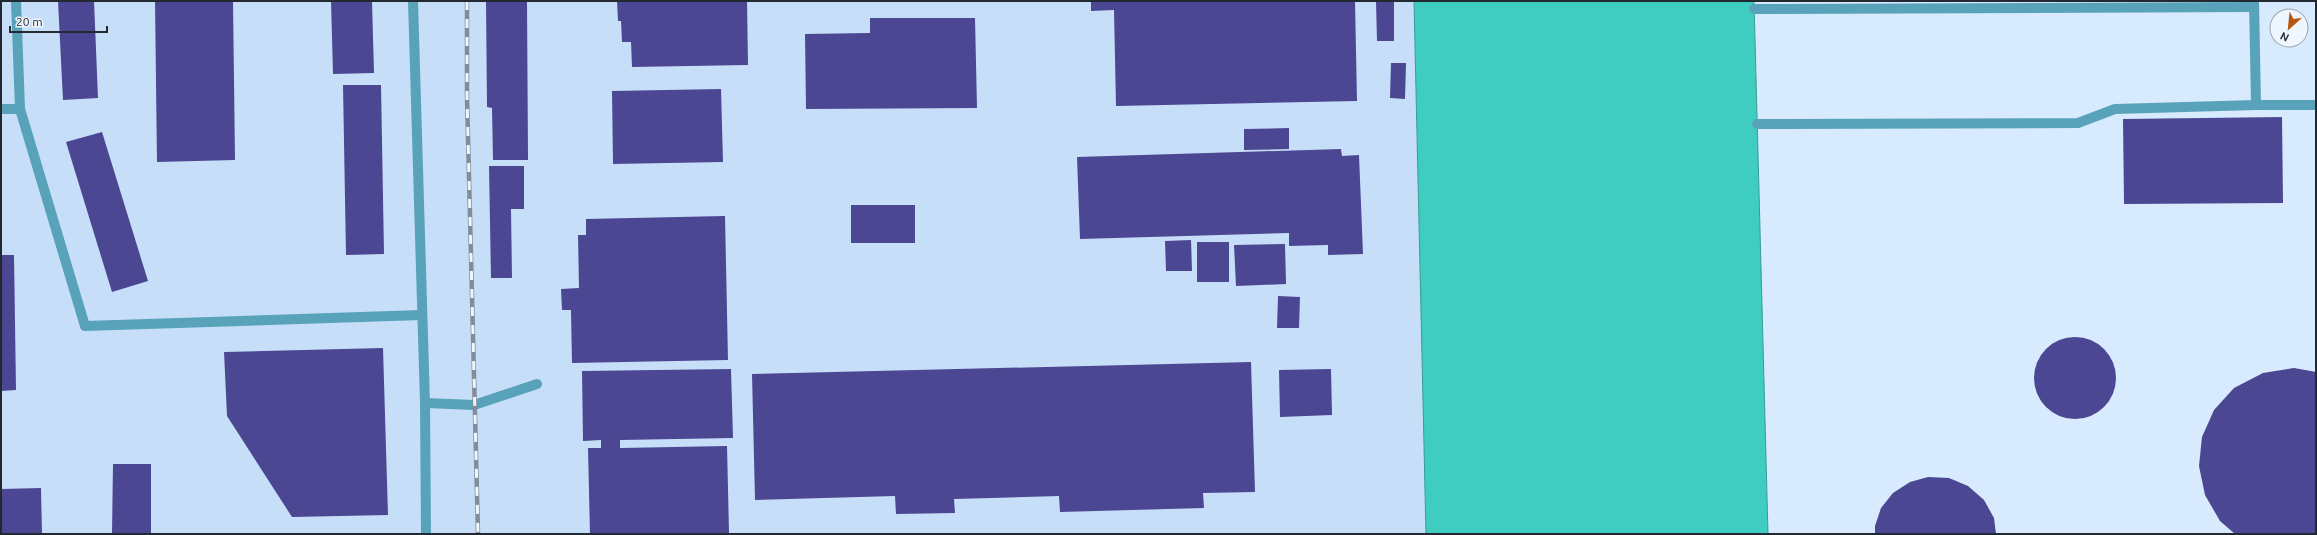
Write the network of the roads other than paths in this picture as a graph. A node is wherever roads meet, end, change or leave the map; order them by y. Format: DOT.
graph roads {
  1 [pos="16,1"];
  2 [pos="413,1"];
  3 [pos="2254,4"];
  4 [pos="1754,10"];
  5 [pos="2256,105"];
  6 [pos="2316,105"];
  7 [pos="1,109"];
  8 [pos="20,109"];
  9 [pos="1757,124"];
  10 [pos="422,315"];
  11 [pos="537,384"];
  12 [pos="425,403"];
  13 [pos="426,534"];
  1 -- 8 [label="street"];
  2 -- 10 [label="street"];
  3 -- 4 [label="street"];
  3 -- 5 [label="street"];
  5 -- 6 [label="street"];
  5 -- 9 [label="street"];
  7 -- 8 [label="street"];
  8 -- 10 [label="street"];
  10 -- 12 [label="street"];
  11 -- 12 [label="street"];
  12 -- 13 [label="street"];
}
